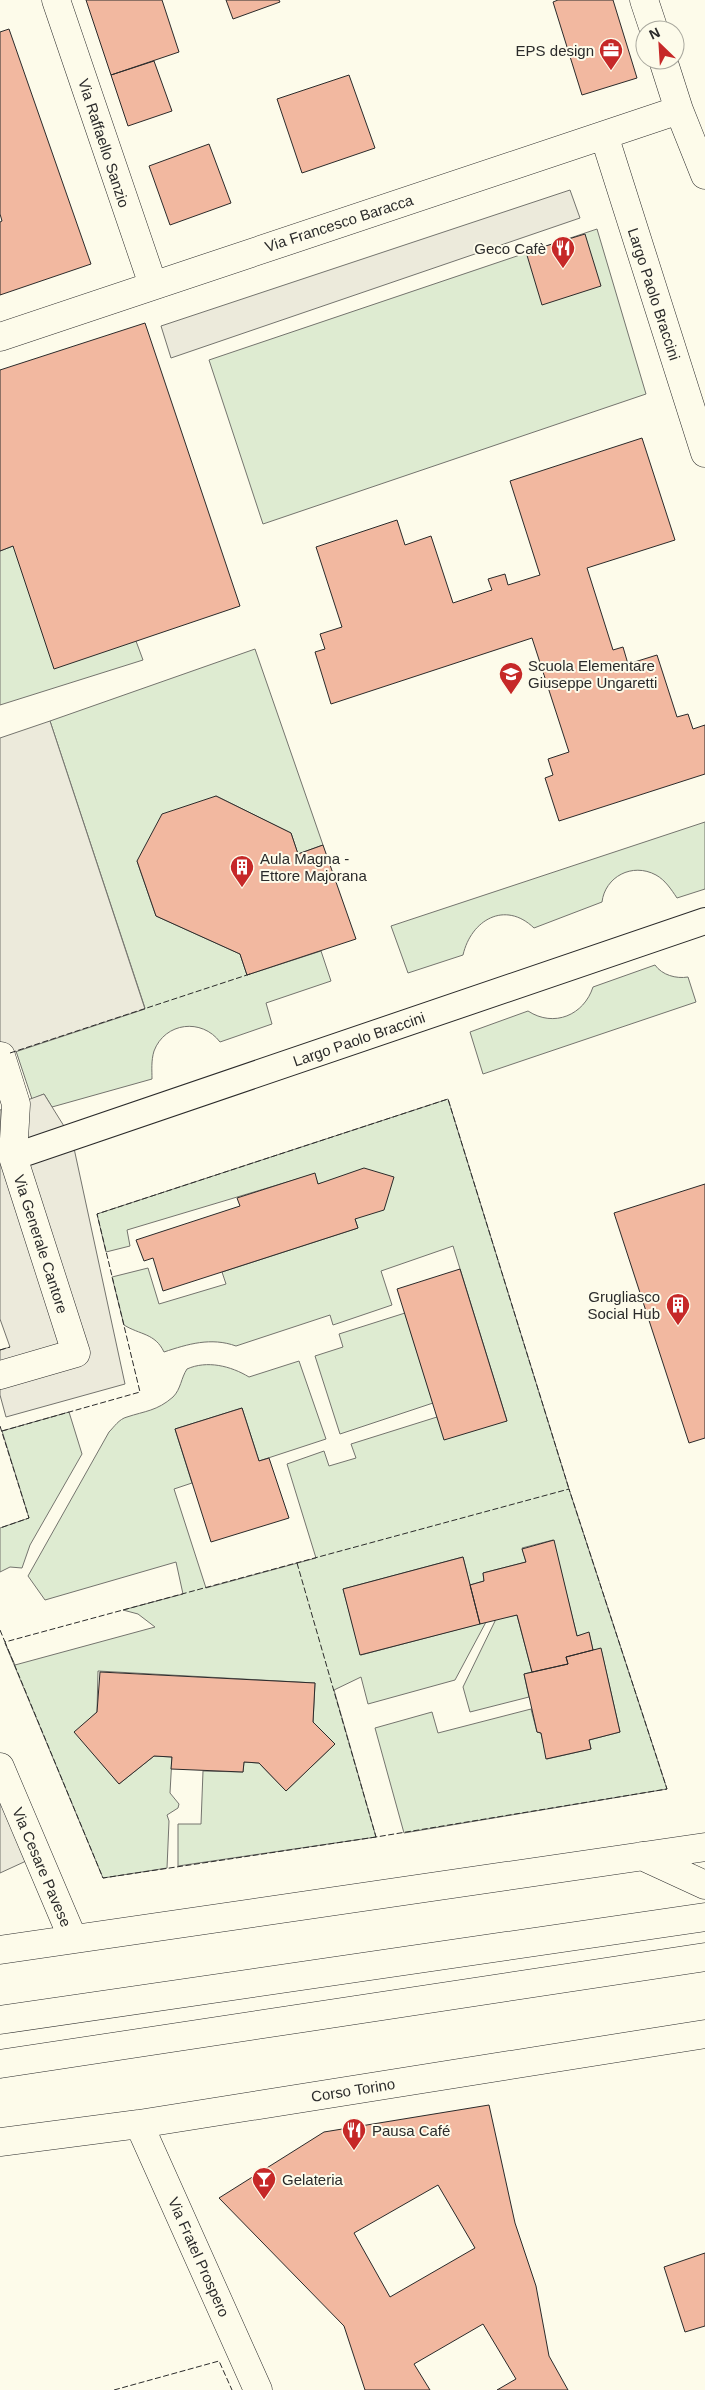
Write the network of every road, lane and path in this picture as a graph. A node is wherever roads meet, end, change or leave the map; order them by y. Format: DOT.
graph roads {
  1 [pos="56,0"];
  2 [pos="644,0"];
  3 [pos="651,20"];
  4 [pos="666,70"];
  5 [pos="679,110"];
  6 [pos="604,135"];
  7 [pos="705,175"];
  8 [pos="153,285"];
  9 [pos="0,337"];
  10 [pos="705,453"];
  11 [pos="705,921"];
  12 [pos="1,1056"];
  13 [pos="13,1157"];
  14 [pos="0,1375"];
  15 [pos="0,1767"];
  16 [pos="705,1847"];
  17 [pos="642,1856"];
  18 [pos="705,1884"];
  19 [pos="705,1918"];
  20 [pos="72,1939"];
  21 [pos="0,1950"];
  22 [pos="705,1957"];
  23 [pos="0,2020"];
  24 [pos="705,2034"];
  25 [pos="0,2064"];
  26 [pos="140,2124"];
  27 [pos="0,2142"];
  28 [pos="258,2390"];
  1 -- 8 [label="street, Via Raffaello Sanzio"];
  2 -- 3 [label="street"];
  4 -- 5 [label="street"];
  5 -- 6 [label="street, Via Francesco Baracca"];
  5 -- 7 [label="street"];
  6 -- 8 [label="street, Via Francesco Baracca"];
  6 -- 10 [label="street, Largo Paolo Braccini"];
  8 -- 9 [label="street, Via Francesco Baracca"];
  11 -- 13 [label="street, Largo Paolo Braccini"];
  12 -- 13 [label="street, Via Generale Cantore"];
  13 -- 14 [label="street, Via Generale Cantore"];
  15 -- 20 [label="street, Via Cesare Pavese"];
  16 -- 17 [label="street"];
  17 -- 18 [label="street"];
  17 -- 20 [label="street"];
  19 -- 23 [label="street"];
  20 -- 21 [label="street"];
  22 -- 25 [label="street"];
  24 -- 26 [label="street, Corso Torino"];
  26 -- 27 [label="street, Corso Torino"];
  26 -- 28 [label="street, Via Fratel Prospero"];
}
